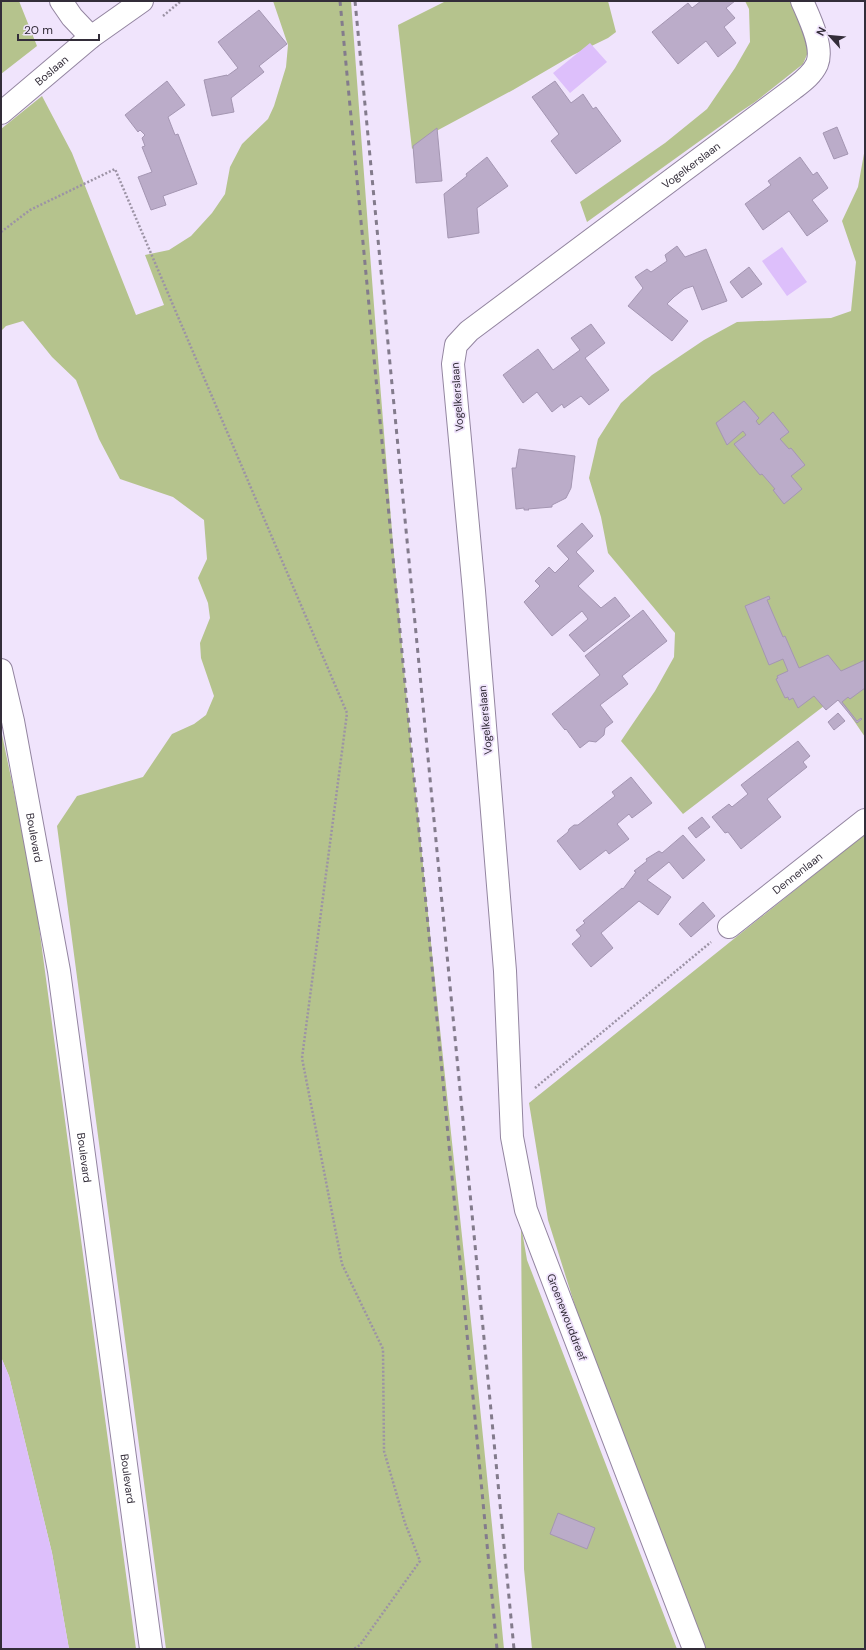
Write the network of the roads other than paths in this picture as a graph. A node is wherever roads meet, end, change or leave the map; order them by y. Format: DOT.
graph roads {
  1 [pos="61,1"];
  2 [pos="142,1"];
  3 [pos="802,1"];
  4 [pos="91,37"];
  5 [pos="1,113"];
  6 [pos="1,670"];
  7 [pos="865,820"];
  8 [pos="729,927"];
  9 [pos="505,971"];
  10 [pos="151,1649"];
  11 [pos="694,1649"];
  1 -- 4 [label="street"];
  2 -- 4 [label="street, Boslaan"];
  3 -- 9 [label="street, Vogelkerslaan"];
  4 -- 5 [label="street, Boslaan"];
  6 -- 10 [label="street, Boulevard"];
  7 -- 8 [label="street, Dennenlaan"];
  9 -- 11 [label="street, Groenewouddreef"];
}
